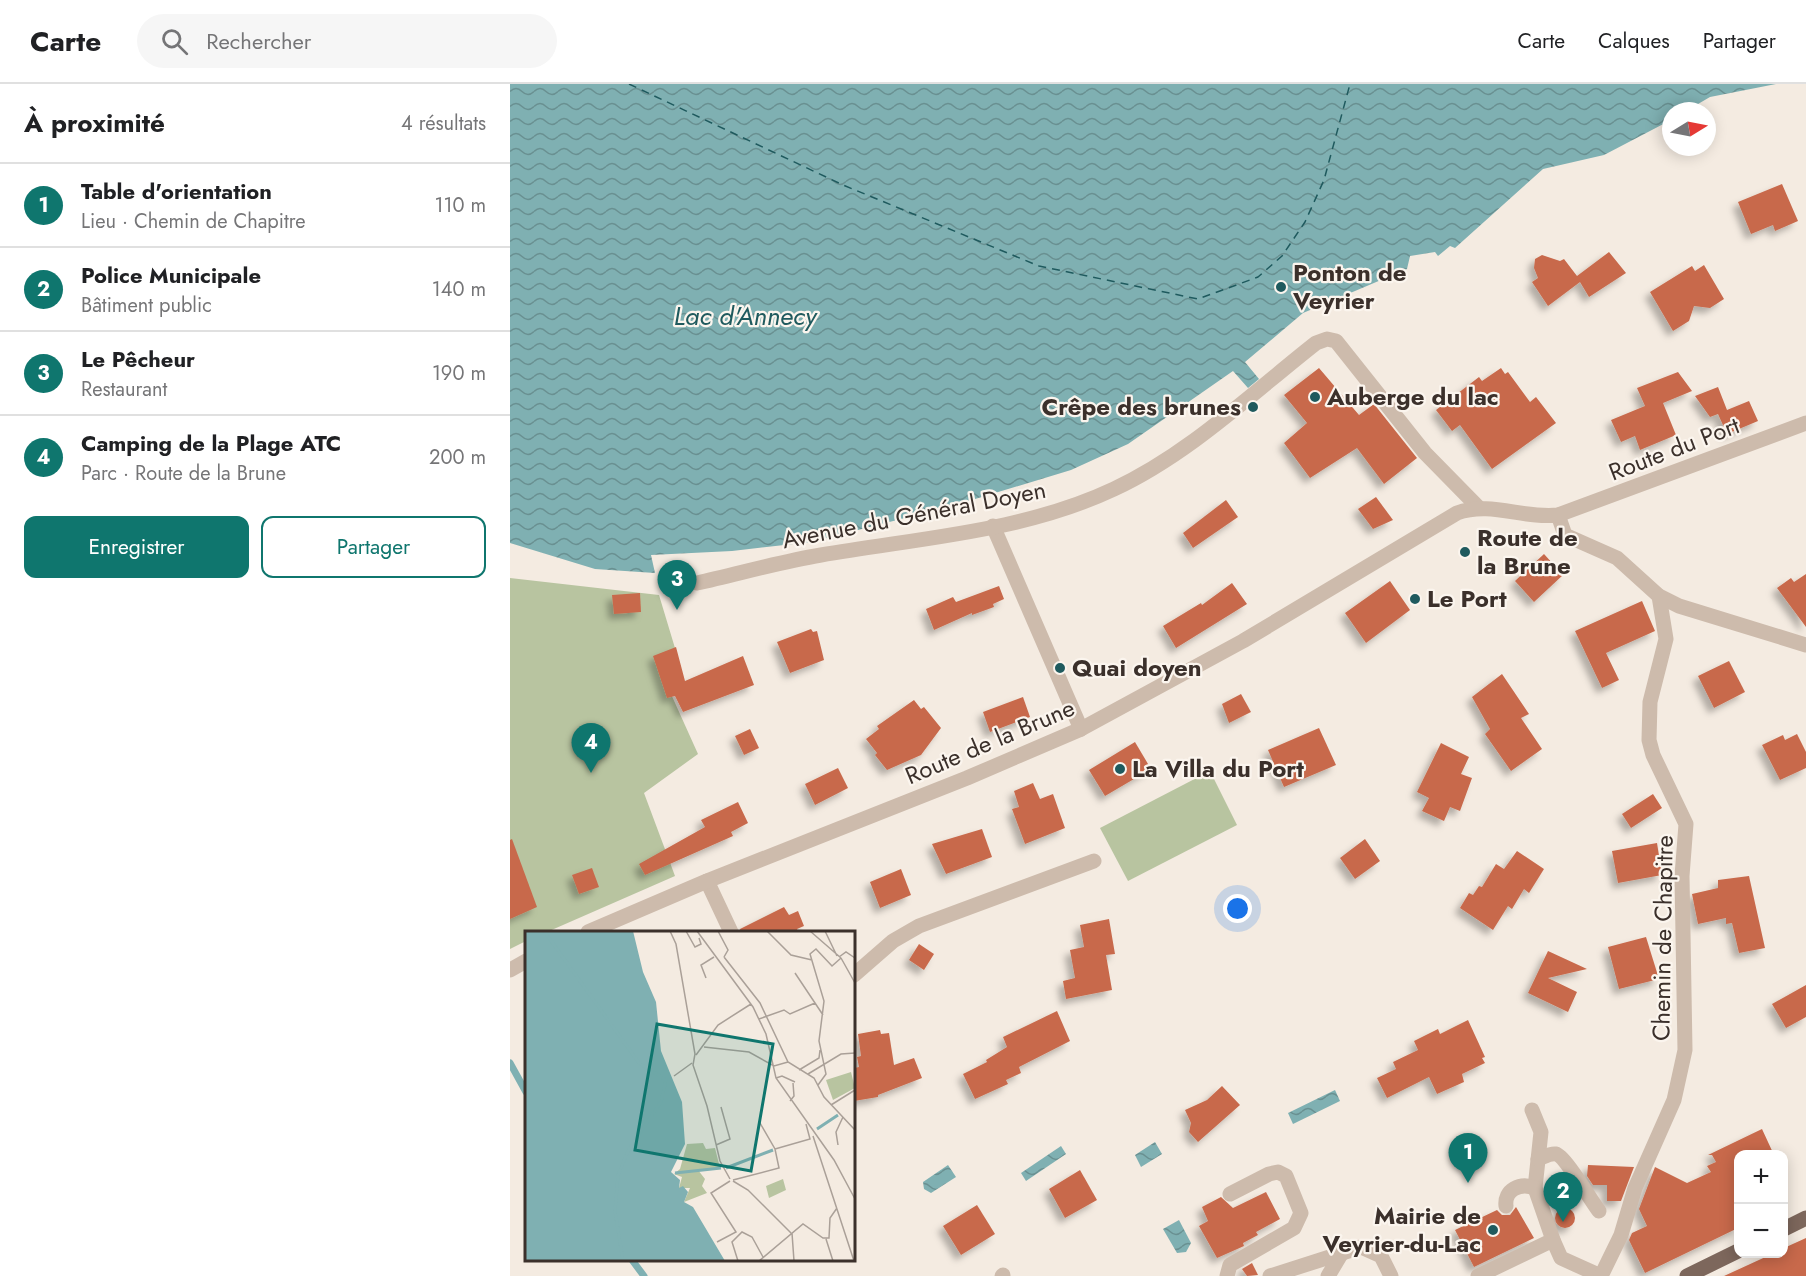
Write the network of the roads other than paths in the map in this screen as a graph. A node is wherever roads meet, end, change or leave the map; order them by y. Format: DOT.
graph roads {
  1 [pos="1806,423"];
  2 [pos="1479,508"];
  3 [pos="1558,515"];
  4 [pos="993,526"];
  5 [pos="697,583"];
  6 [pos="1659,596"];
  7 [pos="1806,645"];
  8 [pos="1081,729"];
  9 [pos="1094,861"];
  10 [pos="707,881"];
  11 [pos="593,931"];
  12 [pos="730,931"];
  13 [pos="525,962"];
  14 [pos="510,970"];
  15 [pos="855,974"];
  16 [pos="1532,1110"];
  17 [pos="1538,1159"];
  18 [pos="1535,1188"];
  19 [pos="1230,1194"];
  20 [pos="1506,1206"];
  21 [pos="1599,1211"];
  22 [pos="1806,1218"];
  23 [pos="1788,1227"];
  24 [pos="1553,1240"];
  25 [pos="1343,1251"];
  26 [pos="1734,1253"];
  27 [pos="1227,1276"];
  28 [pos="1270,1276"];
  29 [pos="1328,1276"];
  30 [pos="1391,1276"];
  31 [pos="1478,1276"];
  32 [pos="1601,1276"];
  33 [pos="1687,1276"];
  1 -- 3 [label="street, Route du Port"];
  2 -- 3 [label="street, Route de la Brune"];
  2 -- 4 [label="street, Avenue du Général Doyen"];
  2 -- 8 [label="street, Route de la Brune"];
  3 -- 6 [label="street"];
  4 -- 5 [label="street, Avenue du Général Doyen"];
  4 -- 8 [label="street"];
  6 -- 7 [label="street"];
  6 -- 32 [label="street, Chemin de Chapitre"];
  8 -- 10 [label="street, Route de la Brune"];
  9 -- 15 [label="street"];
  10 -- 11 [label="street, Route de la Brune"];
  10 -- 12 [label="street"];
  13 -- 14 [label="street"];
  16 -- 17 [label="street"];
  17 -- 18 [label="street"];
  17 -- 21 [label="street"];
  18 -- 20 [label="street"];
  18 -- 24 [label="street"];
  19 -- 27 [label="street"];
  22 -- 23 [label="main road"];
  24 -- 31 [label="street"];
  24 -- 32 [label="street"];
  25 -- 28 [label="street"];
  25 -- 29 [label="street"];
  25 -- 30 [label="street"];
  26 -- 33 [label="main road"];
}
